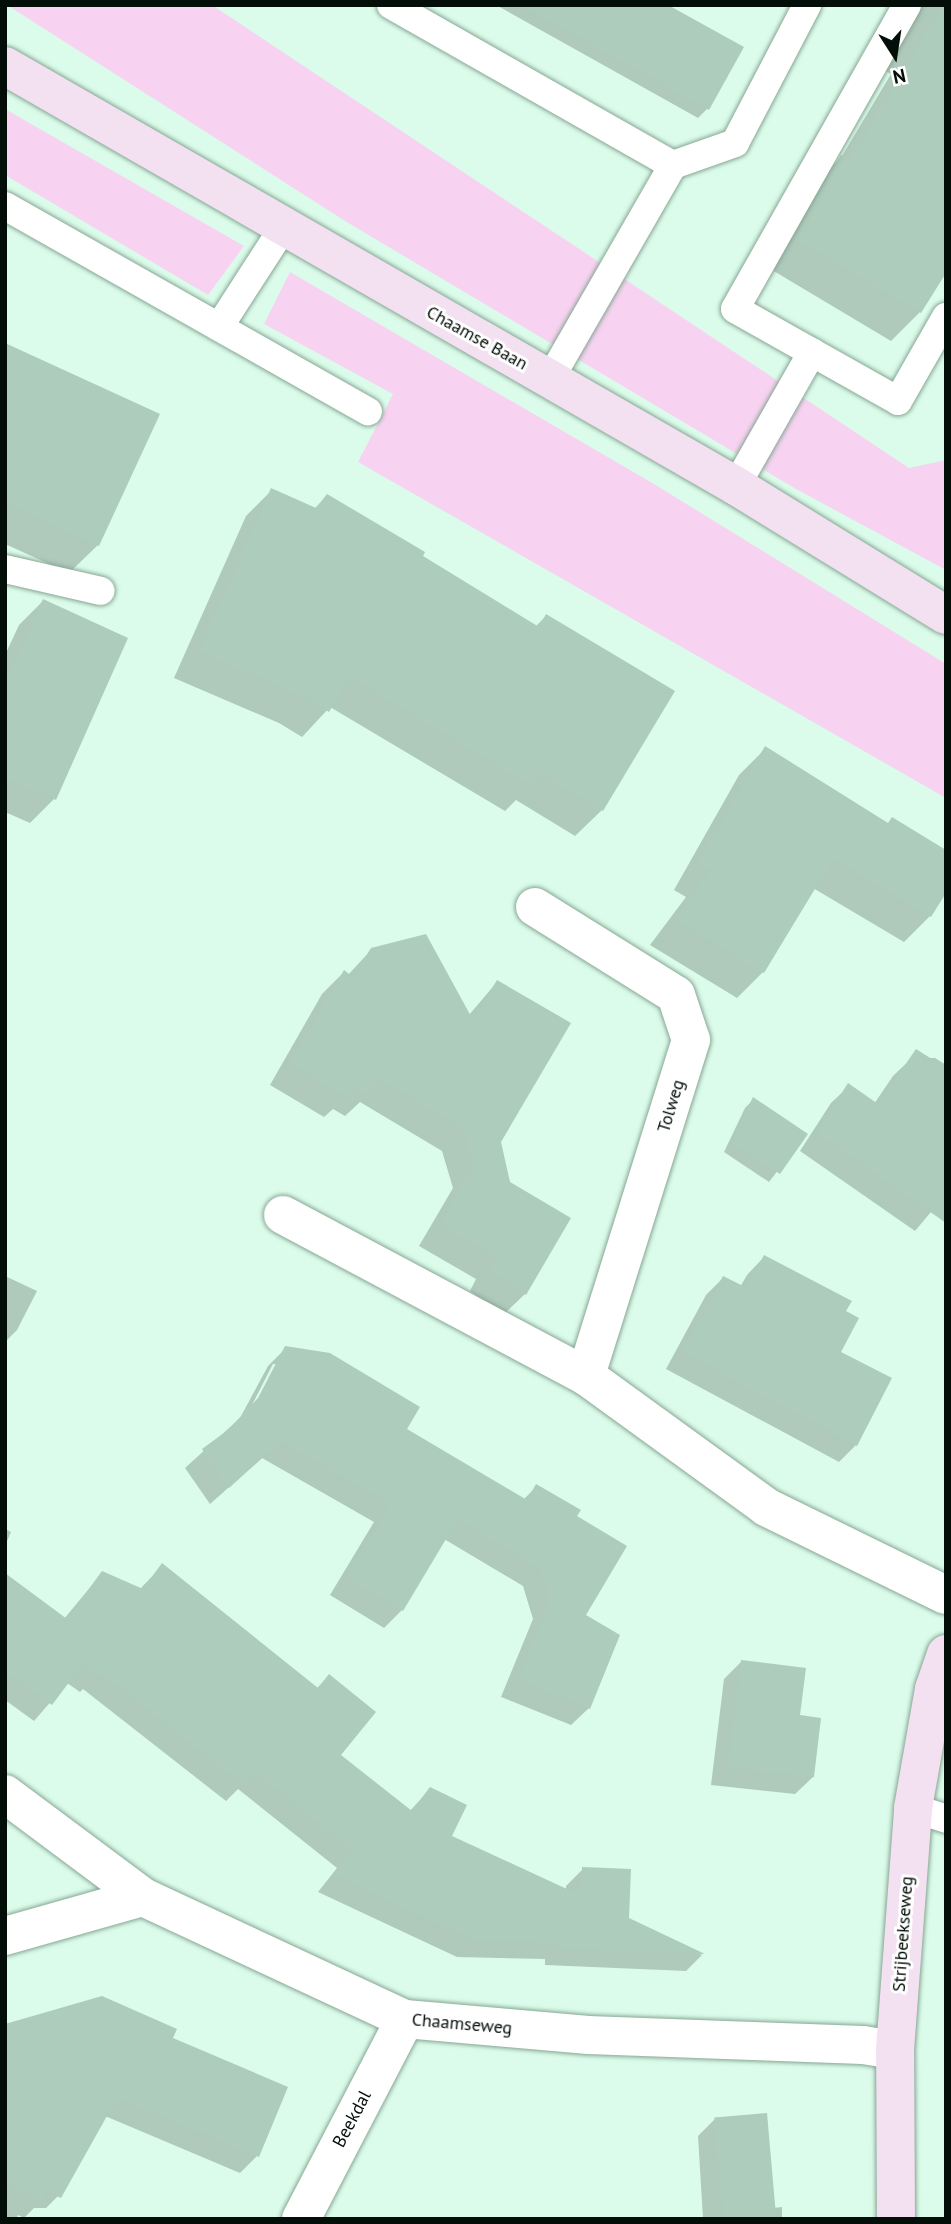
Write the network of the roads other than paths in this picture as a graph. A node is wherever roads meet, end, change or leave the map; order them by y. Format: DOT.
graph roads {
  1 [pos="391,5"];
  2 [pos="807,5"];
  3 [pos="908,5"];
  4 [pos="437,16"];
  5 [pos="5,66"];
  6 [pos="673,165"];
  7 [pos="5,205"];
  8 [pos="285,225"];
  9 [pos="946,317"];
  10 [pos="219,327"];
  11 [pos="812,352"];
  12 [pos="550,379"];
  13 [pos="368,411"];
  14 [pos="736,486"];
  15 [pos="5,569"];
  16 [pos="101,591"];
  17 [pos="946,615"];
  18 [pos="535,907"];
  19 [pos="283,1215"];
  20 [pos="586,1376"];
  21 [pos="946,1595"];
  22 [pos="946,1654"];
  23 [pos="5,1794"];
  24 [pos="929,1813"];
  25 [pos="143,1897"];
  26 [pos="5,1936"];
  27 [pos="405,2020"];
  28 [pos="895,2050"];
  29 [pos="310,2214"];
  30 [pos="896,2219"];
  1 -- 4 [label="lane"];
  2 -- 6 [label="lane"];
  3 -- 11 [label="lane"];
  4 -- 6 [label="lane"];
  5 -- 8 [label="main road, Chaamse Baan"];
  6 -- 12 [label="lane"];
  7 -- 10 [label="lane"];
  8 -- 10 [label="lane"];
  8 -- 12 [label="main road, Chaamse Baan"];
  9 -- 11 [label="lane"];
  10 -- 13 [label="lane"];
  11 -- 14 [label="lane"];
  12 -- 14 [label="main road, Chaamse Baan"];
  14 -- 17 [label="main road, Chaamse Baan"];
  15 -- 16 [label="lane"];
  18 -- 20 [label="street, Tolweg"];
  19 -- 20 [label="street"];
  20 -- 21 [label="street"];
  22 -- 24 [label="main road, Strijbeekseweg"];
  23 -- 25 [label="street, Chaamseweg"];
  24 -- 28 [label="main road, Strijbeekseweg"];
  25 -- 26 [label="street"];
  25 -- 27 [label="street, Chaamseweg"];
  27 -- 28 [label="street, Chaamseweg"];
  27 -- 29 [label="street, Beekdal"];
  28 -- 30 [label="main road, Strijbeekseweg"];
}
